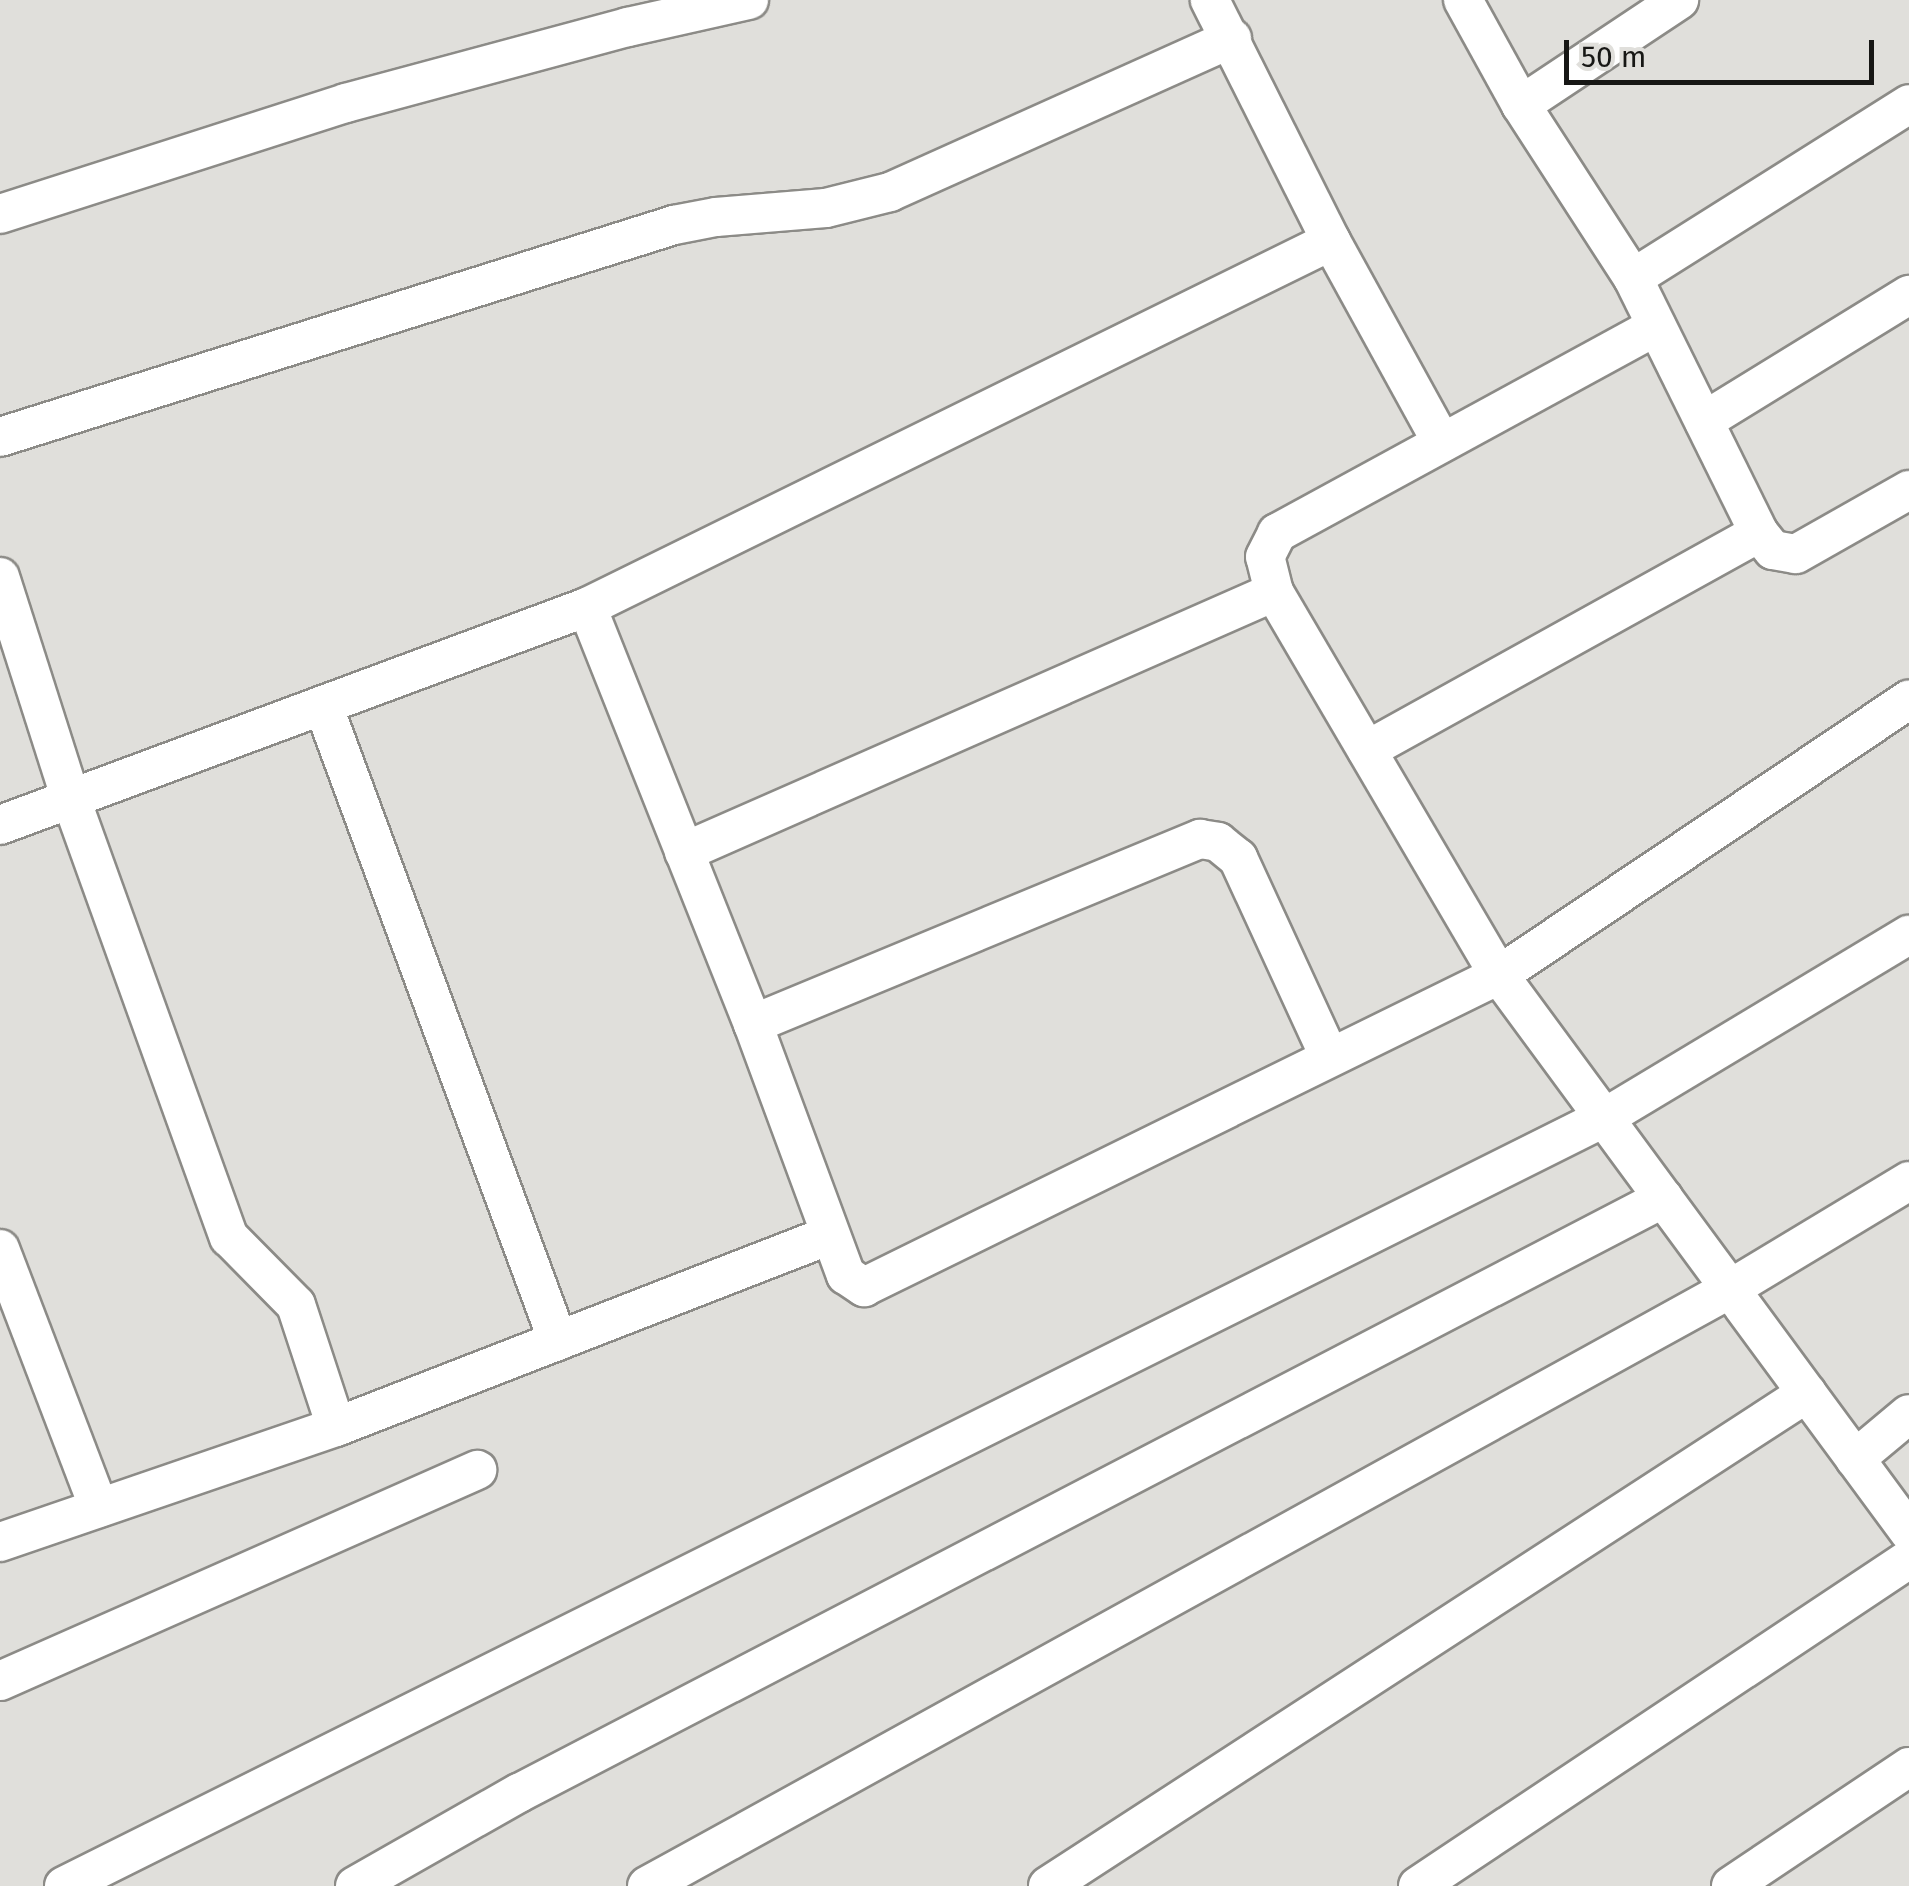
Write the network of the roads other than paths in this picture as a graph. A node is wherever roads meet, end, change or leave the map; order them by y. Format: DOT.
graph roads {
  1 [pos="749,0"];
  2 [pos="1210,0"];
  3 [pos="1463,0"];
  4 [pos="1679,0"];
  5 [pos="1232,38"];
  6 [pos="1909,104"];
  7 [pos="1521,105"];
  8 [pos="0,214"];
  9 [pos="1331,241"];
  10 [pos="1633,278"];
  11 [pos="1909,295"];
  12 [pos="1656,326"];
  13 [pos="1704,421"];
  14 [pos="0,437"];
  15 [pos="1442,443"];
  16 [pos="1909,490"];
  17 [pos="1760,533"];
  18 [pos="0,577"];
  19 [pos="1274,592"];
  20 [pos="586,606"];
  21 [pos="1909,700"];
  22 [pos="323,705"];
  23 [pos="1367,750"];
  24 [pos="71,799"];
  25 [pos="0,826"];
  26 [pos="684,852"];
  27 [pos="1909,935"];
  28 [pos="1499,974"];
  29 [pos="753,1024"];
  30 [pos="1329,1056"];
  31 [pos="1604,1118"];
  32 [pos="1909,1181"];
  33 [pos="1664,1198"];
  34 [pos="830,1236"];
  35 [pos="0,1249"];
  36 [pos="1730,1289"];
  37 [pos="558,1341"];
  38 [pos="1807,1393"];
  39 [pos="1909,1414"];
  40 [pos="336,1426"];
  41 [pos="1855,1458"];
  42 [pos="477,1470"];
  43 [pos="99,1508"];
  44 [pos="1909,1532"];
  45 [pos="0,1542"];
  46 [pos="1909,1559"];
  47 [pos="0,1681"];
  48 [pos="1909,1767"];
  49 [pos="64,1886"];
  50 [pos="355,1886"];
  51 [pos="647,1886"];
  52 [pos="1048,1886"];
  53 [pos="1418,1886"];
  54 [pos="1731,1886"];
  1 -- 8 [label="street"];
  2 -- 5 [label="street"];
  3 -- 7 [label="street"];
  4 -- 7 [label="street"];
  5 -- 9 [label="street"];
  5 -- 14 [label="street"];
  6 -- 10 [label="street"];
  7 -- 10 [label="street"];
  9 -- 15 [label="street"];
  9 -- 20 [label="street"];
  10 -- 12 [label="street"];
  11 -- 13 [label="street"];
  12 -- 13 [label="street"];
  12 -- 15 [label="street"];
  13 -- 17 [label="street"];
  15 -- 19 [label="street"];
  16 -- 17 [label="street"];
  17 -- 23 [label="street"];
  18 -- 24 [label="street"];
  19 -- 23 [label="street"];
  19 -- 26 [label="street"];
  20 -- 22 [label="street"];
  20 -- 26 [label="street"];
  21 -- 28 [label="street"];
  22 -- 24 [label="street"];
  22 -- 37 [label="street"];
  23 -- 28 [label="street"];
  24 -- 25 [label="street"];
  24 -- 40 [label="street"];
  26 -- 29 [label="street"];
  27 -- 31 [label="street"];
  28 -- 30 [label="street"];
  28 -- 31 [label="street"];
  29 -- 30 [label="street"];
  29 -- 34 [label="street"];
  30 -- 34 [label="street"];
  31 -- 33 [label="street"];
  31 -- 49 [label="street"];
  32 -- 36 [label="street"];
  33 -- 36 [label="street"];
  33 -- 50 [label="street"];
  34 -- 37 [label="street"];
  35 -- 43 [label="street"];
  36 -- 38 [label="street"];
  36 -- 51 [label="street"];
  37 -- 40 [label="street"];
  38 -- 41 [label="street"];
  38 -- 52 [label="street"];
  39 -- 41 [label="street"];
  40 -- 43 [label="street"];
  41 -- 44 [label="street"];
  42 -- 47 [label="street"];
  43 -- 45 [label="street"];
  46 -- 53 [label="street"];
  48 -- 54 [label="street"];
}
